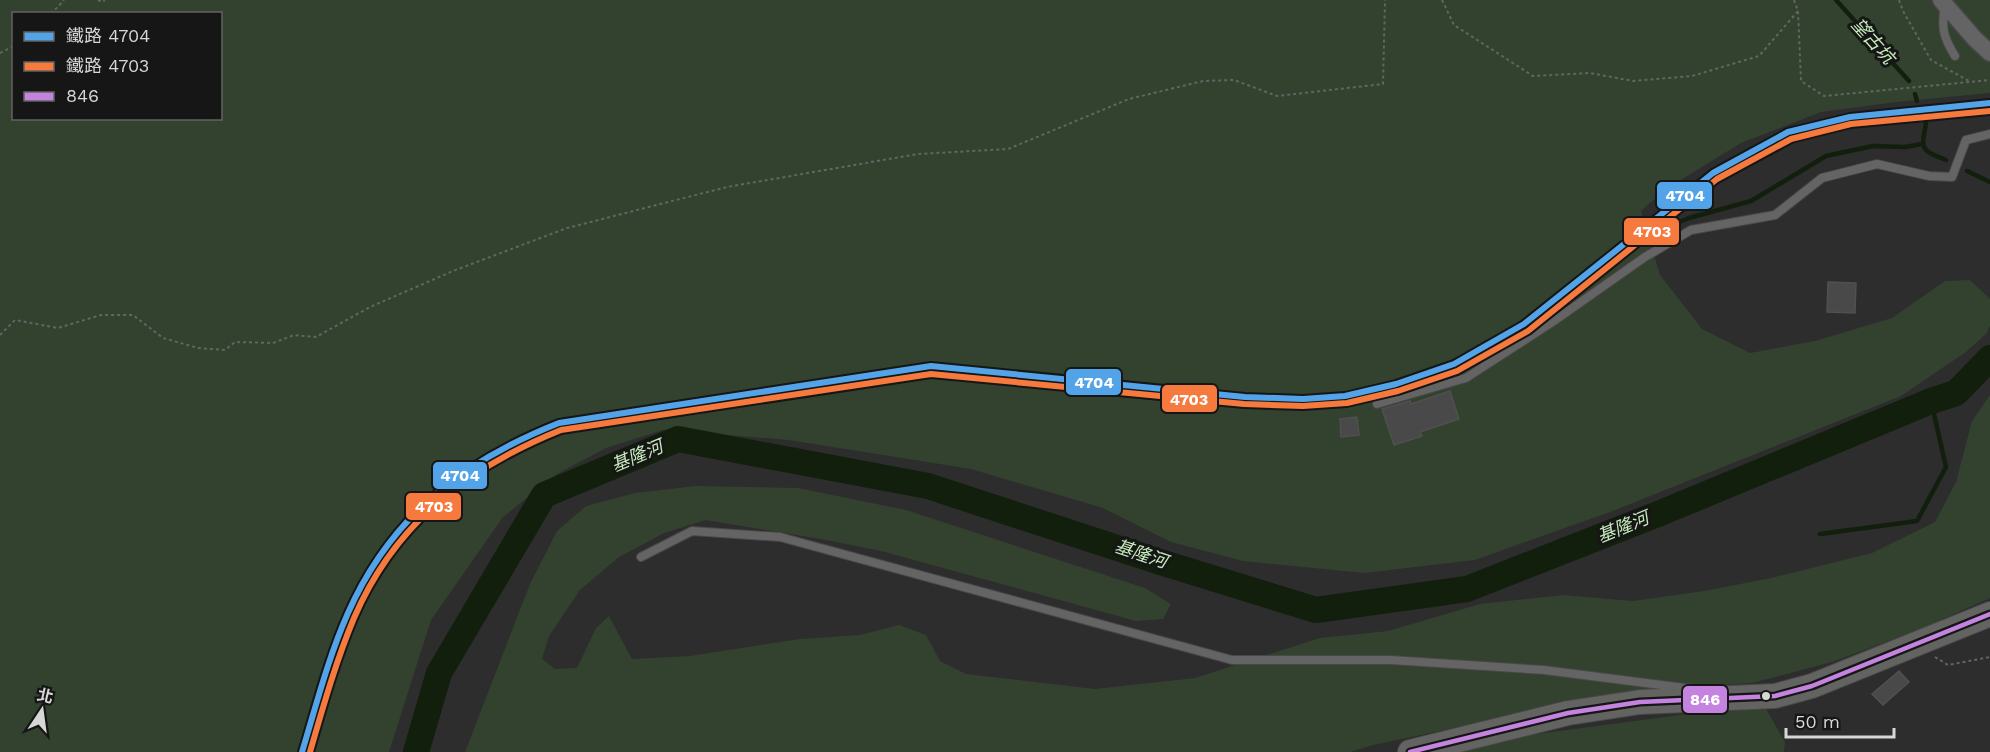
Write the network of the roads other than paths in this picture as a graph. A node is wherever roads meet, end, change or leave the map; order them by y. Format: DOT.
graph roads {
  1 [pos="1943,2"];
  2 [pos="1990,53"];
  3 [pos="1955,56"];
  4 [pos="1990,134"];
  5 [pos="1377,405"];
  6 [pos="640,557"];
  7 [pos="1990,614"];
  8 [pos="1724,699"];
  9 [pos="1410,752"];
  1 -- 2 [label="street"];
  1 -- 3 [label="lane"];
  4 -- 5 [label="lane"];
  6 -- 8 [label="lane"];
  7 -- 8 [label="main road"];
  8 -- 9 [label="main road"];
}
